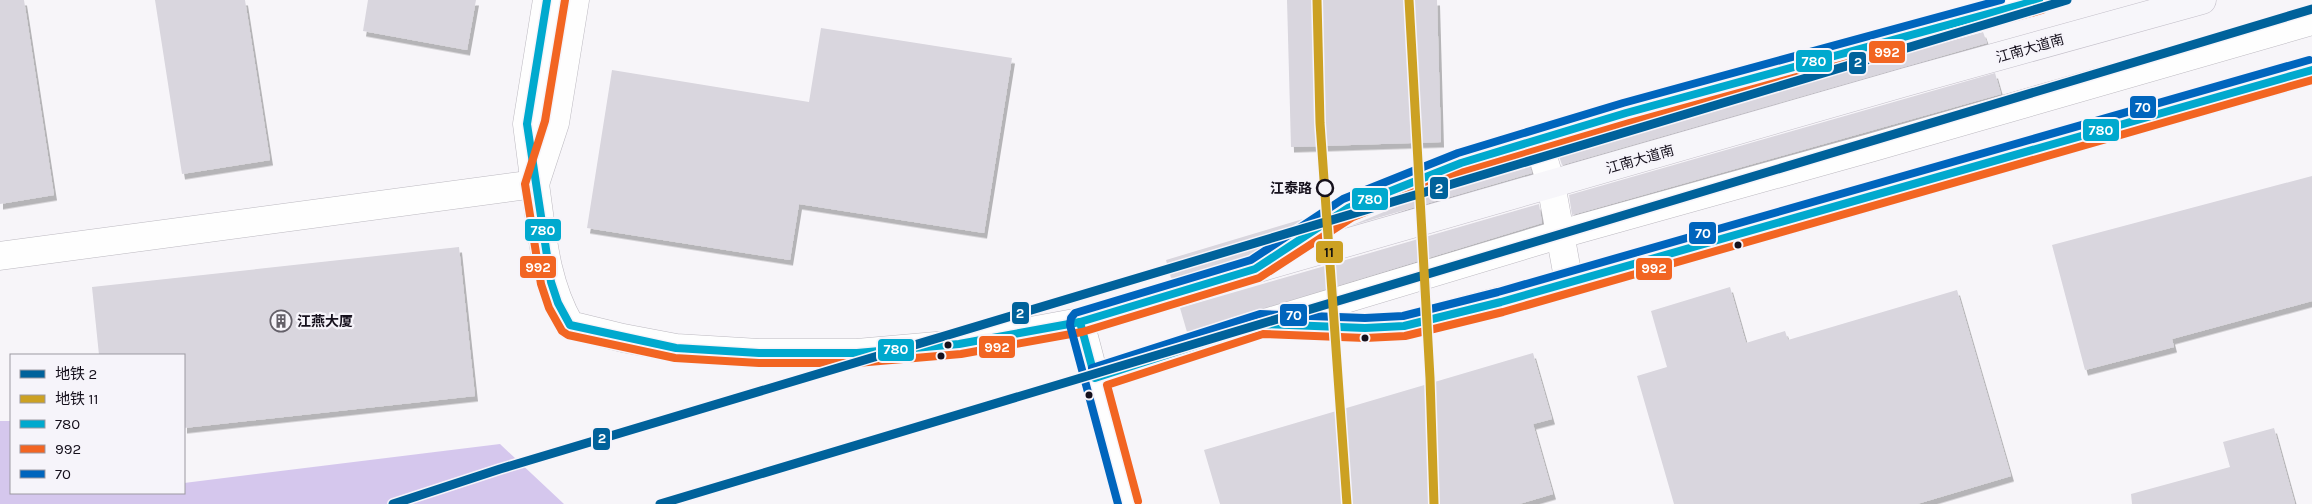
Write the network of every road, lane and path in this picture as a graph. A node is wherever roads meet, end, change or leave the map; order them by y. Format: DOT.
graph roads {
  1 [pos="547,0"];
  2 [pos="575,0"];
  3 [pos="2039,0"];
  4 [pos="2202,0"];
  5 [pos="2312,21"];
  6 [pos="2312,70"];
  7 [pos="1538,140"];
  8 [pos="535,184"];
  9 [pos="1551,184"];
  10 [pos="1561,234"];
  11 [pos="0,256"];
  12 [pos="1255,269"];
  13 [pos="1569,283"];
  14 [pos="1080,322"];
  15 [pos="1262,324"];
  16 [pos="1095,378"];
  17 [pos="1128,504"];
  1 -- 8 [label="street"];
  2 -- 8 [label="street"];
  3 -- 7 [label="street"];
  4 -- 9 [label="main road, 江南大道南"];
  5 -- 10 [label="street"];
  6 -- 13 [label="street"];
  7 -- 9 [label="street"];
  7 -- 12 [label="street"];
  8 -- 11 [label="street"];
  8 -- 14 [label="street"];
  9 -- 10 [label="street"];
  9 -- 12 [label="main road, 江南大道南"];
  10 -- 13 [label="street"];
  10 -- 15 [label="street"];
  12 -- 14 [label="main road, 江南大道南"];
  13 -- 15 [label="street"];
  14 -- 16 [label="street"];
  15 -- 16 [label="street"];
  16 -- 17 [label="street"];
}
